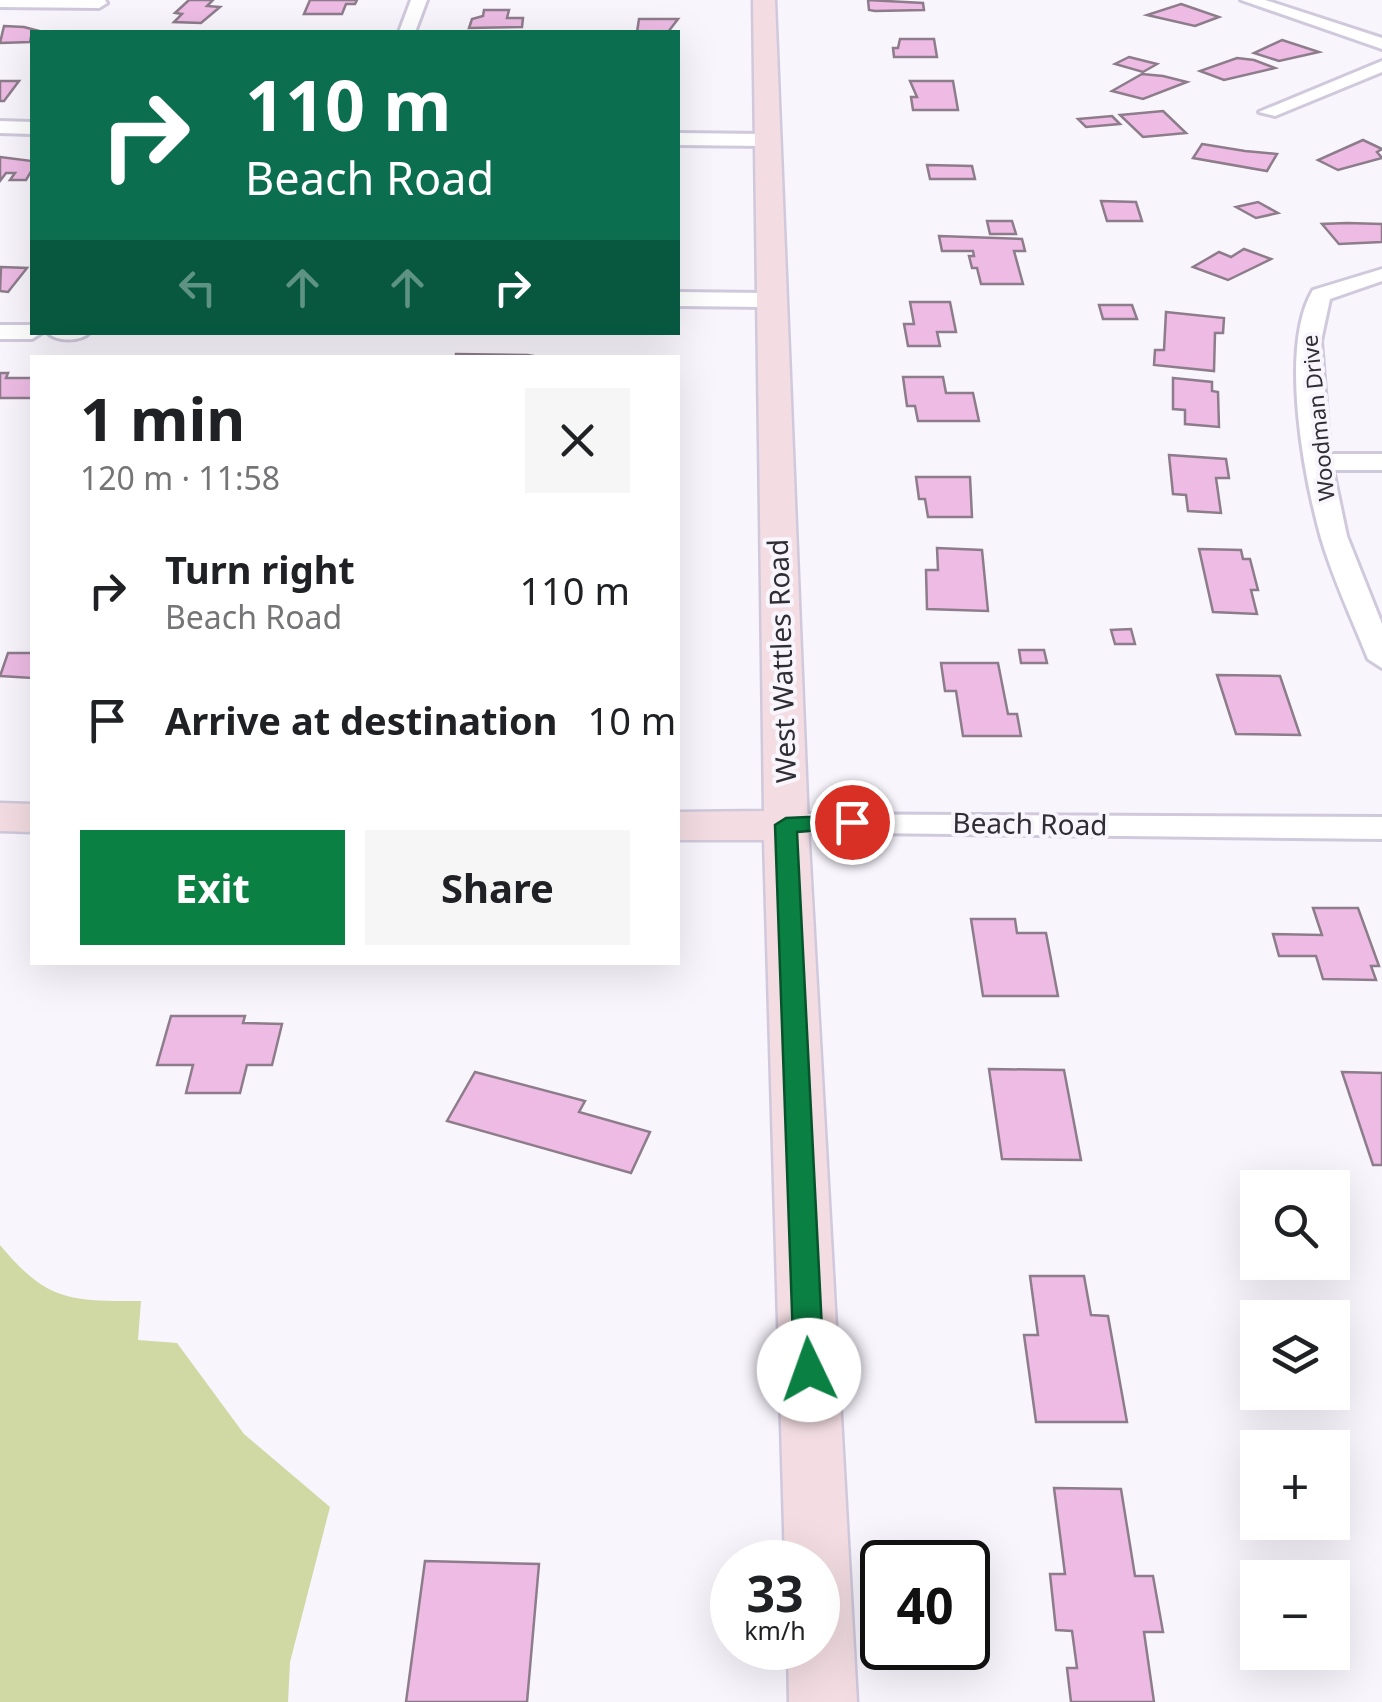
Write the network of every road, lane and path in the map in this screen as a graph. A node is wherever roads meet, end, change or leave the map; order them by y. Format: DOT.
graph roads {
  1 [pos="419,0"];
  2 [pos="764,0"];
  3 [pos="1249,0"];
  4 [pos="0,2"];
  5 [pos="98,2"];
  6 [pos="408,30"];
  7 [pos="1382,44"];
  8 [pos="1382,66"];
  9 [pos="1268,112"];
  10 [pos="680,123"];
  11 [pos="0,128"];
  12 [pos="30,128"];
  13 [pos="768,132"];
  14 [pos="680,139"];
  15 [pos="1382,276"];
  16 [pos="680,299"];
  17 [pos="773,310"];
  18 [pos="680,319"];
  19 [pos="0,332"];
  20 [pos="30,332"];
  21 [pos="1318,462"];
  22 [pos="1382,462"];
  23 [pos="1382,658"];
  24 [pos="0,818"];
  25 [pos="30,818"];
  26 [pos="786,825"];
  27 [pos="680,826"];
  28 [pos="1382,828"];
  29 [pos="816,1540"];
  30 [pos="822,1670"];
  31 [pos="823,1702"];
  1 -- 6 [label="street"];
  2 -- 13 [label="street, West Wattles Road"];
  3 -- 7 [label="street"];
  4 -- 5 [label="street"];
  8 -- 9 [label="street"];
  10 -- 13 [label="street"];
  11 -- 12 [label="street"];
  13 -- 14 [label="street"];
  13 -- 17 [label="street, West Wattles Road"];
  15 -- 21 [label="street, Woodman Drive"];
  16 -- 17 [label="street"];
  17 -- 18 [label="street"];
  17 -- 26 [label="street, West Wattles Road"];
  19 -- 20 [label="street"];
  21 -- 22 [label="street"];
  21 -- 23 [label="street, Woodman Drive"];
  24 -- 25 [label="street"];
  26 -- 27 [label="street, Beach Road"];
  26 -- 28 [label="street, Beach Road"];
  26 -- 29 [label="street, West Wattles Road"];
  30 -- 31 [label="street"];
}
